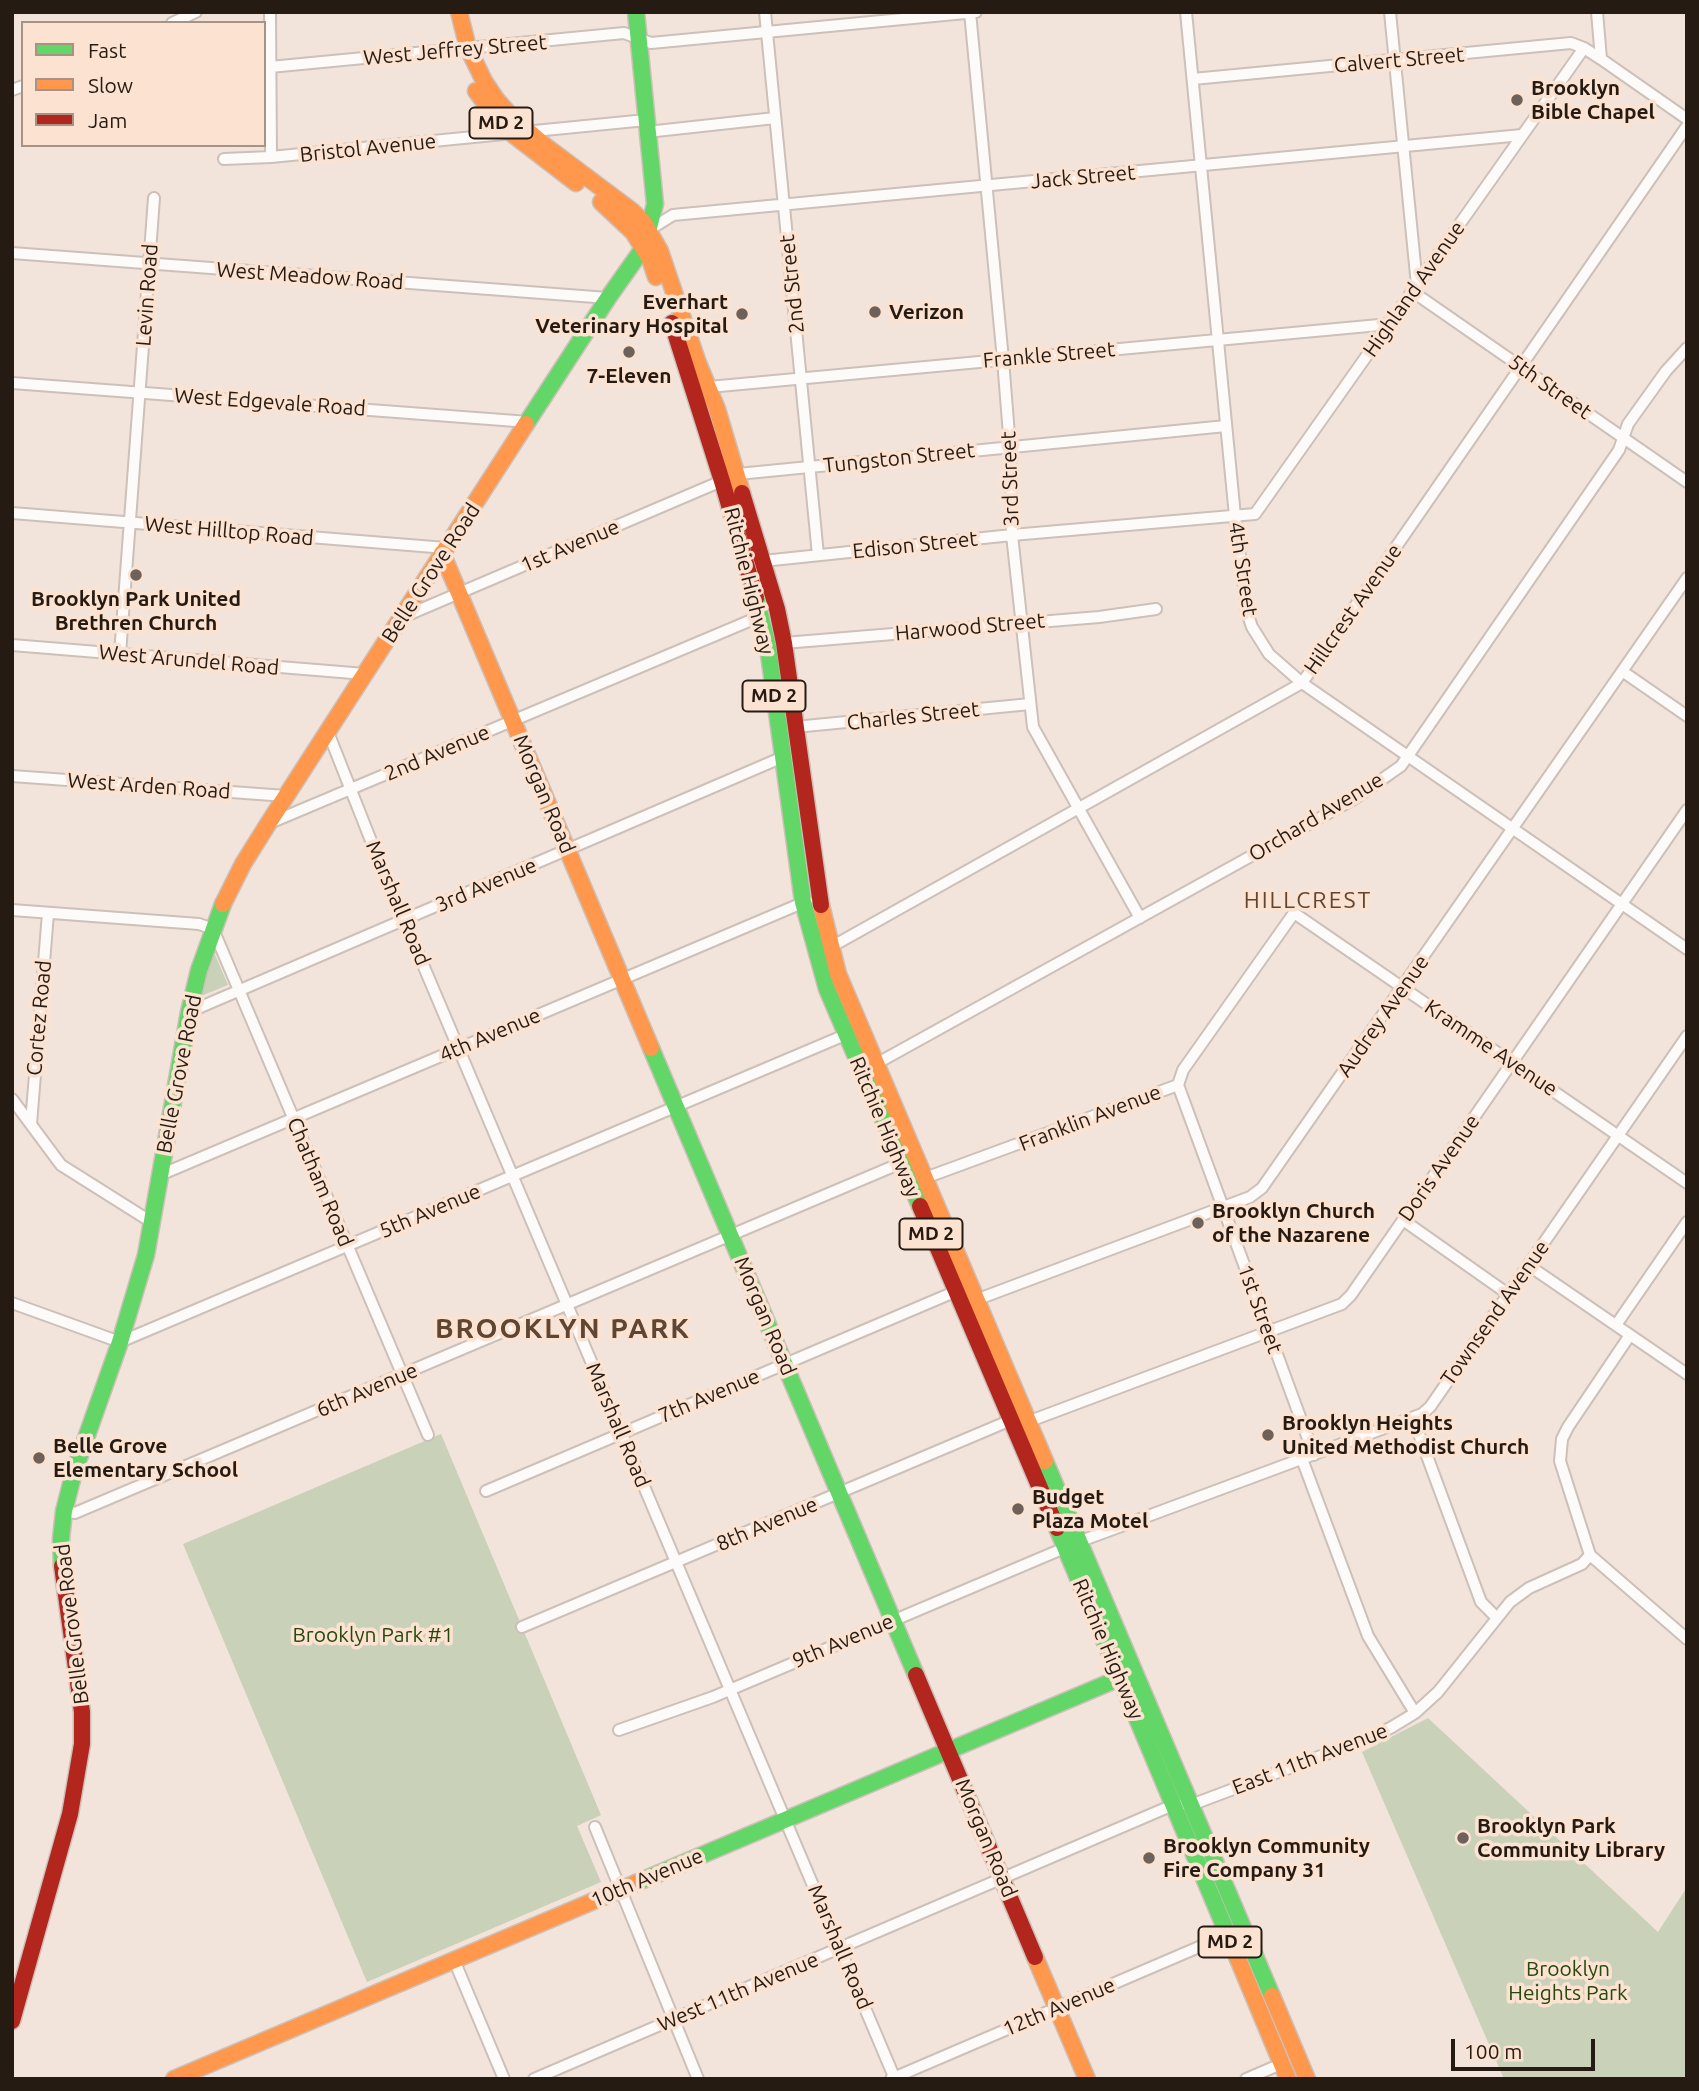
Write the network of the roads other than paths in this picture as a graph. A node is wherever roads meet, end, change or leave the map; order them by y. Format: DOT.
graph roads {
  1 [pos="196,12"];
  2 [pos="270,12"];
  3 [pos="446,12"];
  4 [pos="459,12"];
  5 [pos="636,12"];
  6 [pos="765,12"];
  7 [pos="976,12"];
  8 [pos="1186,12"];
  9 [pos="1390,12"];
  10 [pos="1597,12"];
  11 [pos="970,13"];
  12 [pos="176,21"];
  13 [pos="768,32"];
  14 [pos="638,38"];
  15 [pos="1584,48"];
  16 [pos="461,49"];
  17 [pos="1601,59"];
  18 [pos="1395,60"];
  19 [pos="270,67"];
  20 [pos="1193,79"];
  21 [pos="775,118"];
  22 [pos="1687,119"];
  23 [pos="647,126"];
  24 [pos="1687,126"];
  25 [pos="529,132"];
  26 [pos="511,133"];
  27 [pos="1522,135"];
  28 [pos="1403,147"];
  29 [pos="271,157"];
  30 [pos="224,159"];
  31 [pos="1201,166"];
  32 [pos="986,186"];
  33 [pos="154,198"];
  34 [pos="784,204"];
  35 [pos="649,230"];
  36 [pos="644,247"];
  37 [pos="12,253"];
  38 [pos="149,264"];
  39 [pos="1415,288"];
  40 [pos="608,298"];
  41 [pos="1390,324"];
  42 [pos="1217,340"];
  43 [pos="1687,348"];
  44 [pos="1003,360"];
  45 [pos="1521,366"];
  46 [pos="801,378"];
  47 [pos="12,383"];
  48 [pos="709,387"];
  49 [pos="139,392"];
  50 [pos="529,422"];
  51 [pos="1226,426"];
  52 [pos="1623,437"];
  53 [pos="1010,447"];
  54 [pos="809,467"];
  55 [pos="738,474"];
  56 [pos="723,481"];
  57 [pos="1687,482"];
  58 [pos="12,513"];
  59 [pos="1235,516"];
  60 [pos="129,523"];
  61 [pos="1012,535"];
  62 [pos="444,551"];
  63 [pos="818,555"];
  64 [pos="763,561"];
  65 [pos="1687,578"];
  66 [pos="459,593"];
  67 [pos="1156,609"];
  68 [pos="761,616"];
  69 [pos="402,617"];
  70 [pos="1023,622"];
  71 [pos="784,643"];
  72 [pos="12,645"];
  73 [pos="120,654"];
  74 [pos="1622,671"];
  75 [pos="365,674"];
  76 [pos="1302,683"];
  77 [pos="1030,704"];
  78 [pos="1687,716"];
  79 [pos="513,721"];
  80 [pos="795,727"];
  81 [pos="327,732"];
  82 [pos="1408,756"];
  83 [pos="783,757"];
  84 [pos="12,776"];
  85 [pos="351,790"];
  86 [pos="286,796"];
  87 [pos="1079,808"];
  88 [pos="1687,810"];
  89 [pos="268,824"];
  90 [pos="1513,829"];
  91 [pos="567,850"];
  92 [pos="819,896"];
  93 [pos="803,902"];
  94 [pos="1622,904"];
  95 [pos="12,910"];
  96 [pos="48,912"];
  97 [pos="1294,913"];
  98 [pos="1140,918"];
  99 [pos="404,920"];
  100 [pos="213,929"];
  101 [pos="831,947"];
  102 [pos="1687,949"];
  103 [pos="622,979"];
  104 [pos="1402,988"];
  105 [pos="240,991"];
  106 [pos="189,1012"];
  107 [pos="845,1035"];
  108 [pos="1687,1036"];
  109 [pos="459,1048"];
  110 [pos="1512,1063"];
  111 [pos="876,1065"];
  112 [pos="861,1072"];
  113 [pos="1178,1085"];
  114 [pos="12,1099"];
  115 [pos="676,1107"];
  116 [pos="293,1118"];
  117 [pos="31,1124"];
  118 [pos="1618,1136"];
  119 [pos="901,1163"];
  120 [pos="160,1175"];
  121 [pos="513,1176"];
  122 [pos="925,1178"];
  123 [pos="1687,1183"];
  124 [pos="1223,1207"];
  125 [pos="1403,1220"];
  126 [pos="1687,1222"];
  127 [pos="153,1223"];
  128 [pos="731,1235"];
  129 [pos="348,1246"];
  130 [pos="1528,1265"];
  131 [pos="974,1292"];
  132 [pos="1508,1294"];
  133 [pos="959,1299"];
  134 [pos="12,1303"];
  135 [pos="567,1305"];
  136 [pos="1616,1325"];
  137 [pos="1269,1333"];
  138 [pos="1630,1335"];
  139 [pos="120,1342"];
  140 [pos="785,1364"];
  141 [pos="1687,1374"];
  142 [pos="402,1375"];
  143 [pos="1413,1418"];
  144 [pos="1011,1420"];
  145 [pos="1030,1421"];
  146 [pos="622,1433"];
  147 [pos="428,1435"];
  148 [pos="1314,1454"];
  149 [pos="1301,1459"];
  150 [pos="486,1491"];
  151 [pos="840,1493"];
  152 [pos="64,1511"];
  153 [pos="1081,1541"];
  154 [pos="1065,1548"];
  155 [pos="1590,1555"];
  156 [pos="676,1562"];
  157 [pos="1496,1617"];
  158 [pos="893,1620"];
  159 [pos="522,1627"];
  160 [pos="1687,1639"];
  161 [pos="1120,1678"];
  162 [pos="730,1689"];
  163 [pos="1415,1713"];
  164 [pos="620,1730"];
  165 [pos="949,1751"];
  166 [pos="1173,1805"];
  167 [pos="1191,1805"];
  168 [pos="786,1820"];
  169 [pos="595,1827"];
  170 [pos="1003,1878"];
  171 [pos="620,1890"];
  172 [pos="1227,1935"];
  173 [pos="840,1948"];
  174 [pos="454,1960"];
  175 [pos="1057,2008"];
  176 [pos="673,2019"];
  177 [pos="12,2021"];
  178 [pos="1285,2071"];
  179 [pos="197,2074"];
  180 [pos="894,2078"];
  181 [pos="174,2079"];
  182 [pos="504,2079"];
  183 [pos="534,2079"];
  184 [pos="698,2079"];
  185 [pos="1087,2079"];
  186 [pos="1246,2079"];
  187 [pos="1307,2079"];
  1 -- 12 [label="street"];
  2 -- 19 [label="street"];
  3 -- 16 [label="main road, MD 2"];
  4 -- 16 [label="main road, MD 2"];
  5 -- 14 [label="main road, Belle Grove Road"];
  6 -- 13 [label="street, 2nd Street"];
  7 -- 11 [label="street, West Jeffrey Street"];
  8 -- 20 [label="street, 4th Street"];
  9 -- 18 [label="street"];
  10 -- 17 [label="street"];
  11 -- 13 [label="street, West Jeffrey Street"];
  11 -- 32 [label="street, 3rd Street"];
  13 -- 14 [label="street, West Jeffrey Street"];
  13 -- 21 [label="street, 2nd Street"];
  14 -- 16 [label="street, West Jeffrey Street"];
  14 -- 23 [label="main road, Belle Grove Road"];
  15 -- 17 [label="street, Calvert Street"];
  15 -- 18 [label="street, Calvert Street"];
  15 -- 27 [label="street, Highland Avenue"];
  16 -- 19 [label="street, West Jeffrey Street"];
  16 -- 25 [label="main road, MD 2"];
  16 -- 26 [label="main road, MD 2"];
  17 -- 22 [label="street, Calvert Street"];
  18 -- 20 [label="street, Calvert Street"];
  18 -- 28 [label="street"];
  19 -- 29 [label="street"];
  20 -- 31 [label="street, 4th Street"];
  21 -- 23 [label="street"];
  21 -- 34 [label="street, 2nd Street"];
  23 -- 25 [label="street, Bristol Avenue"];
  23 -- 35 [label="main road, Belle Grove Road"];
  24 -- 45 [label="street, Hillcrest Avenue"];
  25 -- 26 [label="street, Bristol Avenue"];
  25 -- 35 [label="main road, MD 2"];
  26 -- 29 [label="street, Bristol Avenue"];
  26 -- 36 [label="main road, Ritchie Highway / MD 2"];
  27 -- 28 [label="street, Jack Street"];
  27 -- 39 [label="street, Highland Avenue"];
  28 -- 31 [label="street, Jack Street"];
  28 -- 39 [label="street"];
  29 -- 30 [label="street, Bristol Avenue"];
  31 -- 32 [label="street, Jack Street"];
  31 -- 42 [label="street, 4th Street"];
  32 -- 34 [label="street, Jack Street"];
  32 -- 44 [label="street, 3rd Street"];
  33 -- 38 [label="street, Levin Road"];
  34 -- 35 [label="street, Jack Street"];
  34 -- 46 [label="street, 2nd Street"];
  35 -- 36 [label="main road, Belle Grove Road"];
  35 -- 48 [label="main road, Ritchie Highway / MD 2"];
  36 -- 40 [label="main road, Belle Grove Road"];
  36 -- 56 [label="main road, Ritchie Highway / MD 2"];
  37 -- 38 [label="street, West Meadow Road"];
  38 -- 40 [label="street, West Meadow Road"];
  38 -- 49 [label="street, Levin Road"];
  39 -- 41 [label="street, Highland Avenue"];
  39 -- 45 [label="street, 5th Street"];
  40 -- 50 [label="main road, Belle Grove Road"];
  41 -- 42 [label="street, Frankle Street"];
  41 -- 59 [label="street, Highland Avenue"];
  42 -- 44 [label="street, Frankle Street"];
  42 -- 51 [label="street, 4th Street"];
  43 -- 52 [label="street, Orchard Avenue"];
  44 -- 46 [label="street, Frankle Street"];
  44 -- 53 [label="street, 3rd Street"];
  45 -- 52 [label="street, 5th Street"];
  45 -- 76 [label="street, Hillcrest Avenue"];
  46 -- 48 [label="street, Frankle Street"];
  46 -- 54 [label="street, 2nd Street"];
  47 -- 49 [label="street, West Edgevale Road"];
  48 -- 55 [label="main road, Ritchie Highway / MD 2"];
  49 -- 50 [label="street, West Edgevale Road"];
  49 -- 60 [label="street, Levin Road"];
  50 -- 62 [label="main road, Belle Grove Road"];
  51 -- 53 [label="street, Tungston Street"];
  51 -- 59 [label="street, 4th Street"];
  52 -- 57 [label="street, 5th Street"];
  52 -- 82 [label="street, Orchard Avenue"];
  53 -- 54 [label="street, Tungston Street"];
  53 -- 61 [label="street, 3rd Street"];
  54 -- 55 [label="street, Tungston Street"];
  54 -- 63 [label="street, 2nd Street"];
  55 -- 56 [label="street, 1st Avenue"];
  55 -- 64 [label="main road, Ritchie Highway / MD 2"];
  56 -- 66 [label="street, 1st Avenue"];
  56 -- 68 [label="main road, Ritchie Highway / MD 2"];
  58 -- 60 [label="street, West Hilltop Road"];
  59 -- 61 [label="street, Edison Street"];
  59 -- 76 [label="street, 4th Street"];
  60 -- 62 [label="street, West Hilltop Road"];
  60 -- 73 [label="street, Levin Road"];
  61 -- 63 [label="street, Edison Street"];
  61 -- 70 [label="street, 3rd Street"];
  62 -- 66 [label="main road, Morgan Road"];
  62 -- 69 [label="main road, Belle Grove Road"];
  63 -- 64 [label="street, Edison Street"];
  64 -- 71 [label="main road, Ritchie Highway / MD 2"];
  65 -- 74 [label="street, Audrey Avenue"];
  66 -- 69 [label="street, 1st Avenue"];
  66 -- 79 [label="main road, Morgan Road"];
  67 -- 70 [label="street, Harwood Street"];
  68 -- 79 [label="street, 2nd Avenue"];
  68 -- 83 [label="main road, Ritchie Highway / MD 2"];
  69 -- 75 [label="main road, Belle Grove Road"];
  70 -- 71 [label="street, Harwood Street"];
  70 -- 77 [label="street, 3rd Street"];
  71 -- 80 [label="main road, Ritchie Highway / MD 2"];
  72 -- 73 [label="street, West Arundel Road"];
  73 -- 75 [label="street, West Arundel Road"];
  74 -- 78 [label="street"];
  74 -- 90 [label="street, Audrey Avenue"];
  75 -- 81 [label="main road, Belle Grove Road"];
  76 -- 82 [label="street, 4th Street"];
  76 -- 87 [label="street, Hillcrest Avenue"];
  77 -- 80 [label="street, Charles Street"];
  77 -- 87 [label="street, 3rd Street"];
  79 -- 85 [label="street, 2nd Avenue"];
  79 -- 91 [label="main road, Morgan Road"];
  80 -- 92 [label="main road, Ritchie Highway / MD 2"];
  81 -- 85 [label="street, Marshall Road"];
  81 -- 86 [label="main road, Belle Grove Road"];
  82 -- 90 [label="street, 4th Street"];
  82 -- 98 [label="street, Orchard Avenue"];
  83 -- 91 [label="street, 3rd Avenue"];
  83 -- 93 [label="main road, Ritchie Highway / MD 2"];
  84 -- 86 [label="street, West Arden Road"];
  85 -- 89 [label="street, 2nd Avenue"];
  85 -- 99 [label="street, Marshall Road"];
  86 -- 89 [label="main road, Belle Grove Road"];
  87 -- 98 [label="street, 3rd Street"];
  87 -- 101 [label="street, Hillcrest Avenue"];
  88 -- 94 [label="street, Doris Avenue"];
  89 -- 100 [label="main road, Belle Grove Road"];
  90 -- 94 [label="street, 4th Street"];
  90 -- 104 [label="street, Audrey Avenue"];
  91 -- 99 [label="street, 3rd Avenue"];
  91 -- 103 [label="main road, Morgan Road"];
  92 -- 93 [label="street, 4th Avenue"];
  92 -- 101 [label="main road, Ritchie Highway / MD 2"];
  93 -- 103 [label="street, 4th Avenue"];
  93 -- 107 [label="main road, Ritchie Highway / MD 2"];
  94 -- 102 [label="street, 4th Street"];
  94 -- 110 [label="street, Doris Avenue"];
  95 -- 96 [label="street"];
  96 -- 100 [label="street"];
  96 -- 117 [label="street, Cortez Road"];
  97 -- 104 [label="street, Kramme Avenue"];
  97 -- 113 [label="street, Franklin Avenue"];
  98 -- 111 [label="street, Orchard Avenue"];
  99 -- 105 [label="street, 3rd Avenue"];
  99 -- 109 [label="street, Marshall Road"];
  100 -- 105 [label="street, Chatham Road"];
  100 -- 106 [label="main road, Belle Grove Road"];
  101 -- 111 [label="main road, Ritchie Highway / MD 2"];
  103 -- 109 [label="street, 4th Avenue"];
  103 -- 115 [label="main road, Morgan Road"];
  104 -- 110 [label="street, Kramme Avenue"];
  104 -- 124 [label="street, Audrey Avenue"];
  105 -- 106 [label="street, 3rd Avenue"];
  105 -- 116 [label="street, Chatham Road"];
  106 -- 120 [label="main road, Belle Grove Road"];
  107 -- 112 [label="main road, Ritchie Highway / MD 2"];
  107 -- 115 [label="street, 5th Avenue"];
  108 -- 118 [label="street, Townsend Avenue"];
  109 -- 116 [label="street, 4th Avenue"];
  109 -- 121 [label="street, Marshall Road"];
  110 -- 118 [label="street, Kramme Avenue"];
  110 -- 125 [label="street, Doris Avenue"];
  111 -- 112 [label="street, Orchard Avenue"];
  111 -- 122 [label="main road, Ritchie Highway / MD 2"];
  112 -- 119 [label="main road, Ritchie Highway / MD 2"];
  113 -- 122 [label="street, Franklin Avenue"];
  113 -- 124 [label="street, 1st Street"];
  114 -- 117 [label="street"];
  115 -- 121 [label="street, 5th Avenue"];
  115 -- 128 [label="main road, Morgan Road"];
  116 -- 120 [label="street, 4th Avenue"];
  116 -- 129 [label="street, Chatham Road"];
  117 -- 127 [label="street"];
  118 -- 123 [label="street, Kramme Avenue"];
  118 -- 130 [label="street, Townsend Avenue"];
  119 -- 128 [label="street, 6th Avenue"];
  119 -- 133 [label="main road, Ritchie Highway / MD 2"];
  120 -- 127 [label="main road, Belle Grove Road"];
  121 -- 129 [label="street, 5th Avenue"];
  121 -- 135 [label="street, Marshall Road"];
  122 -- 131 [label="main road, Ritchie Highway / MD 2"];
  124 -- 131 [label="street, Audrey Avenue"];
  124 -- 137 [label="street, 1st Street"];
  125 -- 132 [label="street"];
  125 -- 137 [label="street, Doris Avenue"];
  126 -- 136 [label="street"];
  127 -- 139 [label="main road, Belle Grove Road"];
  128 -- 135 [label="street, 6th Avenue"];
  128 -- 140 [label="main road, Morgan Road"];
  129 -- 139 [label="street, 5th Avenue"];
  129 -- 142 [label="street, Chatham Road"];
  130 -- 132 [label="street, Townsend Avenue"];
  130 -- 136 [label="street"];
  131 -- 133 [label="street, Audrey Avenue"];
  131 -- 145 [label="main road, Ritchie Highway / MD 2"];
  132 -- 143 [label="street, Townsend Avenue"];
  133 -- 140 [label="street, 7th Avenue"];
  133 -- 144 [label="main road, Ritchie Highway / MD 2"];
  134 -- 139 [label="street"];
  135 -- 142 [label="street, 6th Avenue"];
  135 -- 146 [label="street, Marshall Road"];
  136 -- 138 [label="street"];
  137 -- 145 [label="street, Doris Avenue"];
  137 -- 148 [label="street, 1st Street"];
  138 -- 141 [label="street"];
  138 -- 155 [label="street"];
  139 -- 152 [label="main road, Belle Grove Road"];
  140 -- 146 [label="street, 7th Avenue"];
  140 -- 151 [label="main road, Morgan Road"];
  142 -- 147 [label="street, Chatham Road"];
  142 -- 152 [label="street, 6th Avenue"];
  143 -- 148 [label="street, Townsend Avenue"];
  143 -- 157 [label="street"];
  144 -- 145 [label="street, Doris Avenue"];
  144 -- 151 [label="street, 8th Avenue"];
  144 -- 154 [label="main road, Ritchie Highway / MD 2"];
  145 -- 153 [label="main road, Ritchie Highway / MD 2"];
  146 -- 150 [label="street, 7th Avenue"];
  146 -- 156 [label="street, Marshall Road"];
  148 -- 149 [label="street, Townsend Avenue"];
  149 -- 153 [label="street, Townsend Avenue"];
  149 -- 163 [label="street"];
  151 -- 156 [label="street, 8th Avenue"];
  151 -- 158 [label="main road, Morgan Road"];
  152 -- 177 [label="main road, Belle Grove Road"];
  153 -- 154 [label="street, Townsend Avenue"];
  153 -- 167 [label="main road, Ritchie Highway / MD 2"];
  154 -- 158 [label="street, 9th Avenue"];
  154 -- 161 [label="main road, Ritchie Highway / MD 2"];
  155 -- 157 [label="street, East 11th Avenue"];
  155 -- 160 [label="street"];
  156 -- 159 [label="street, 8th Avenue"];
  156 -- 162 [label="street, Marshall Road"];
  157 -- 163 [label="street, East 11th Avenue"];
  158 -- 162 [label="street, 9th Avenue"];
  158 -- 165 [label="main road, Morgan Road"];
  161 -- 165 [label="main road, 10th Avenue"];
  161 -- 166 [label="main road, Ritchie Highway / MD 2"];
  162 -- 164 [label="street, 9th Avenue"];
  162 -- 168 [label="street, Marshall Road"];
  163 -- 167 [label="street, East 11th Avenue"];
  165 -- 168 [label="main road, 10th Avenue"];
  165 -- 170 [label="main road, Morgan Road"];
  166 -- 167 [label="street, East 11th Avenue"];
  166 -- 170 [label="street, West 11th Avenue"];
  166 -- 172 [label="main road, Ritchie Highway / MD 2"];
  167 -- 187 [label="main road, Ritchie Highway / MD 2"];
  168 -- 171 [label="main road, 10th Avenue"];
  168 -- 173 [label="street, Marshall Road"];
  169 -- 171 [label="street"];
  170 -- 173 [label="street, West 11th Avenue"];
  170 -- 175 [label="main road, Morgan Road"];
  171 -- 174 [label="main road, 10th Avenue"];
  171 -- 176 [label="street"];
  172 -- 175 [label="street, 12th Avenue"];
  172 -- 178 [label="main road, Ritchie Highway / MD 2"];
  173 -- 176 [label="street, West 11th Avenue"];
  173 -- 180 [label="street, Marshall Road"];
  174 -- 179 [label="main road, 10th Avenue"];
  174 -- 182 [label="street"];
  175 -- 180 [label="street, 12th Avenue"];
  175 -- 185 [label="main road, Morgan Road"];
  176 -- 183 [label="street, West 11th Avenue"];
  176 -- 184 [label="street"];
  178 -- 186 [label="street"];
  179 -- 181 [label="main road, 10th Avenue"];
}
